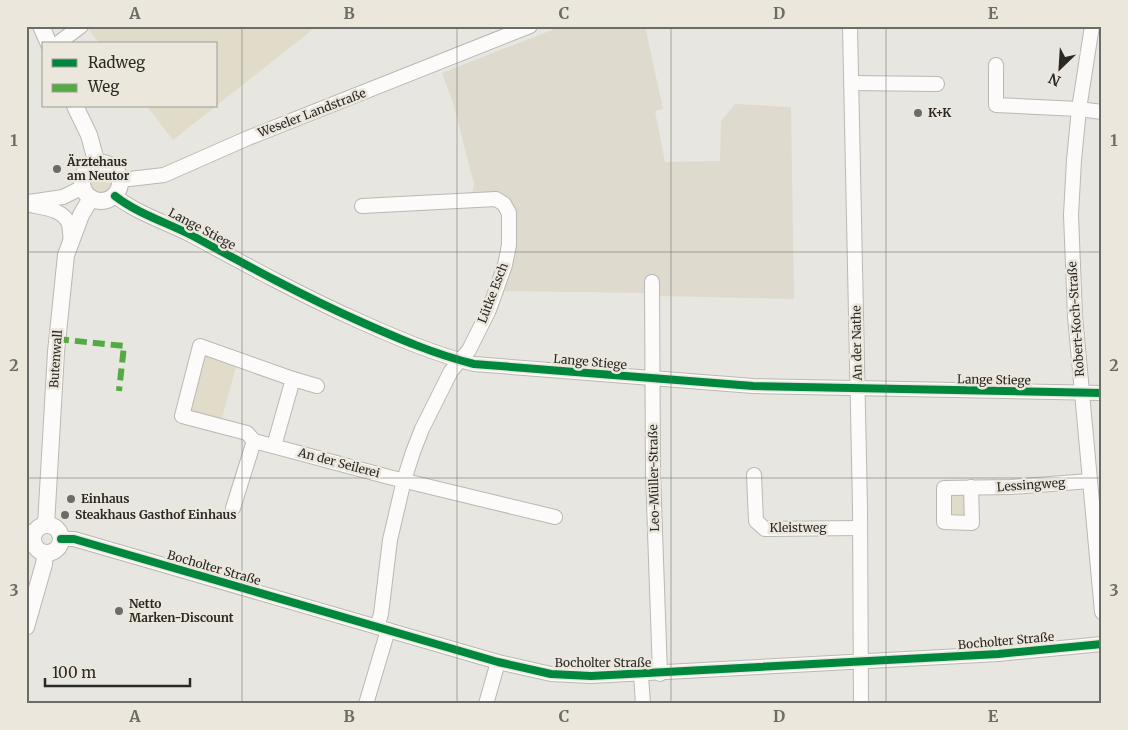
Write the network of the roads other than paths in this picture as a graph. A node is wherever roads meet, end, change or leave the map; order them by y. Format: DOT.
graph roads {
  1 [pos="41,26"];
  2 [pos="81,26"];
  3 [pos="530,26"];
  4 [pos="850,26"];
  5 [pos="1092,26"];
  6 [pos="500,32"];
  7 [pos="48,42"];
  8 [pos="60,42"];
  9 [pos="996,65"];
  10 [pos="852,83"];
  11 [pos="937,84"];
  12 [pos="76,108"];
  13 [pos="1079,109"];
  14 [pos="1102,112"];
  15 [pos="97,164"];
  16 [pos="120,180"];
  17 [pos="87,193"];
  18 [pos="115,196"];
  19 [pos="26,203"];
  20 [pos="362,206"];
  21 [pos="71,241"];
  22 [pos="652,282"];
  23 [pos="460,360"];
  24 [pos="293,378"];
  25 [pos="652,378"];
  26 [pos="317,386"];
  27 [pos="857,388"];
  28 [pos="1081,393"];
  29 [pos="1102,393"];
  30 [pos="254,441"];
  31 [pos="274,446"];
  32 [pos="754,474"];
  33 [pos="404,480"];
  34 [pos="1090,481"];
  35 [pos="971,487"];
  36 [pos="233,508"];
  37 [pos="555,517"];
  38 [pos="860,528"];
  39 [pos="35,530"];
  40 [pos="61,539"];
  41 [pos="45,553"];
  42 [pos="1102,612"];
  43 [pos="26,627"];
  44 [pos="382,629"];
  45 [pos="1102,644"];
  46 [pos="498,662"];
  47 [pos="861,662"];
  48 [pos="660,674"];
  49 [pos="642,675"];
  50 [pos="366,704"];
  51 [pos="486,704"];
  52 [pos="643,704"];
  53 [pos="862,704"];
  1 -- 7 [label="main road"];
  2 -- 8 [label="street"];
  3 -- 6 [label="street, Weseler Landstraße"];
  4 -- 10 [label="street, An der Nathe"];
  5 -- 13 [label="street, Robert-Koch-Straße"];
  6 -- 16 [label="street, Weseler Landstraße"];
  9 -- 13 [label="street"];
  10 -- 11 [label="street"];
  10 -- 27 [label="street, An der Nathe"];
  12 -- 15 [label="main road"];
  13 -- 14 [label="street"];
  13 -- 28 [label="street, Robert-Koch-Straße"];
  15 -- 16 [label="main road"];
  15 -- 17 [label="main road"];
  16 -- 18 [label="main road"];
  17 -- 18 [label="main road"];
  17 -- 19 [label="street"];
  17 -- 21 [label="main road, Butenwall"];
  18 -- 23 [label="street, Lange Stiege"];
  19 -- 21 [label="street"];
  20 -- 23 [label="street, Lütke Esch"];
  21 -- 39 [label="main road, Butenwall"];
  22 -- 25 [label="street, Leo-Müller-Straße"];
  23 -- 25 [label="street, Lange Stiege"];
  23 -- 33 [label="street, Lütke Esch"];
  24 -- 26 [label="street"];
  24 -- 30 [label="street, An der Seilerei"];
  24 -- 31 [label="street"];
  25 -- 27 [label="street, Lange Stiege"];
  25 -- 48 [label="street, Leo-Müller-Straße"];
  27 -- 28 [label="street, Lange Stiege"];
  27 -- 38 [label="street, An der Nathe"];
  28 -- 29 [label="street, Lange Stiege"];
  28 -- 34 [label="street, Robert-Koch-Straße"];
  30 -- 31 [label="street, An der Seilerei"];
  30 -- 36 [label="street"];
  31 -- 33 [label="street, An der Seilerei"];
  32 -- 38 [label="street, Kleistweg"];
  33 -- 37 [label="street"];
  33 -- 44 [label="street, Lütke Esch"];
  34 -- 35 [label="street, Lessingweg"];
  34 -- 42 [label="street, Robert-Koch-Straße"];
  38 -- 47 [label="street, An der Nathe"];
  39 -- 40 [label="main road"];
  39 -- 41 [label="main road"];
  40 -- 41 [label="main road"];
  40 -- 44 [label="street, Bocholter Straße"];
  41 -- 43 [label="main road"];
  44 -- 46 [label="street, Bocholter Straße"];
  44 -- 50 [label="street, Lütke Esch"];
  45 -- 47 [label="street, Bocholter Straße"];
  46 -- 49 [label="street, Bocholter Straße"];
  46 -- 51 [label="street"];
  47 -- 48 [label="street, Bocholter Straße"];
  47 -- 53 [label="street, An der Nathe"];
  48 -- 49 [label="street, Bocholter Straße"];
  49 -- 52 [label="street"];
}
